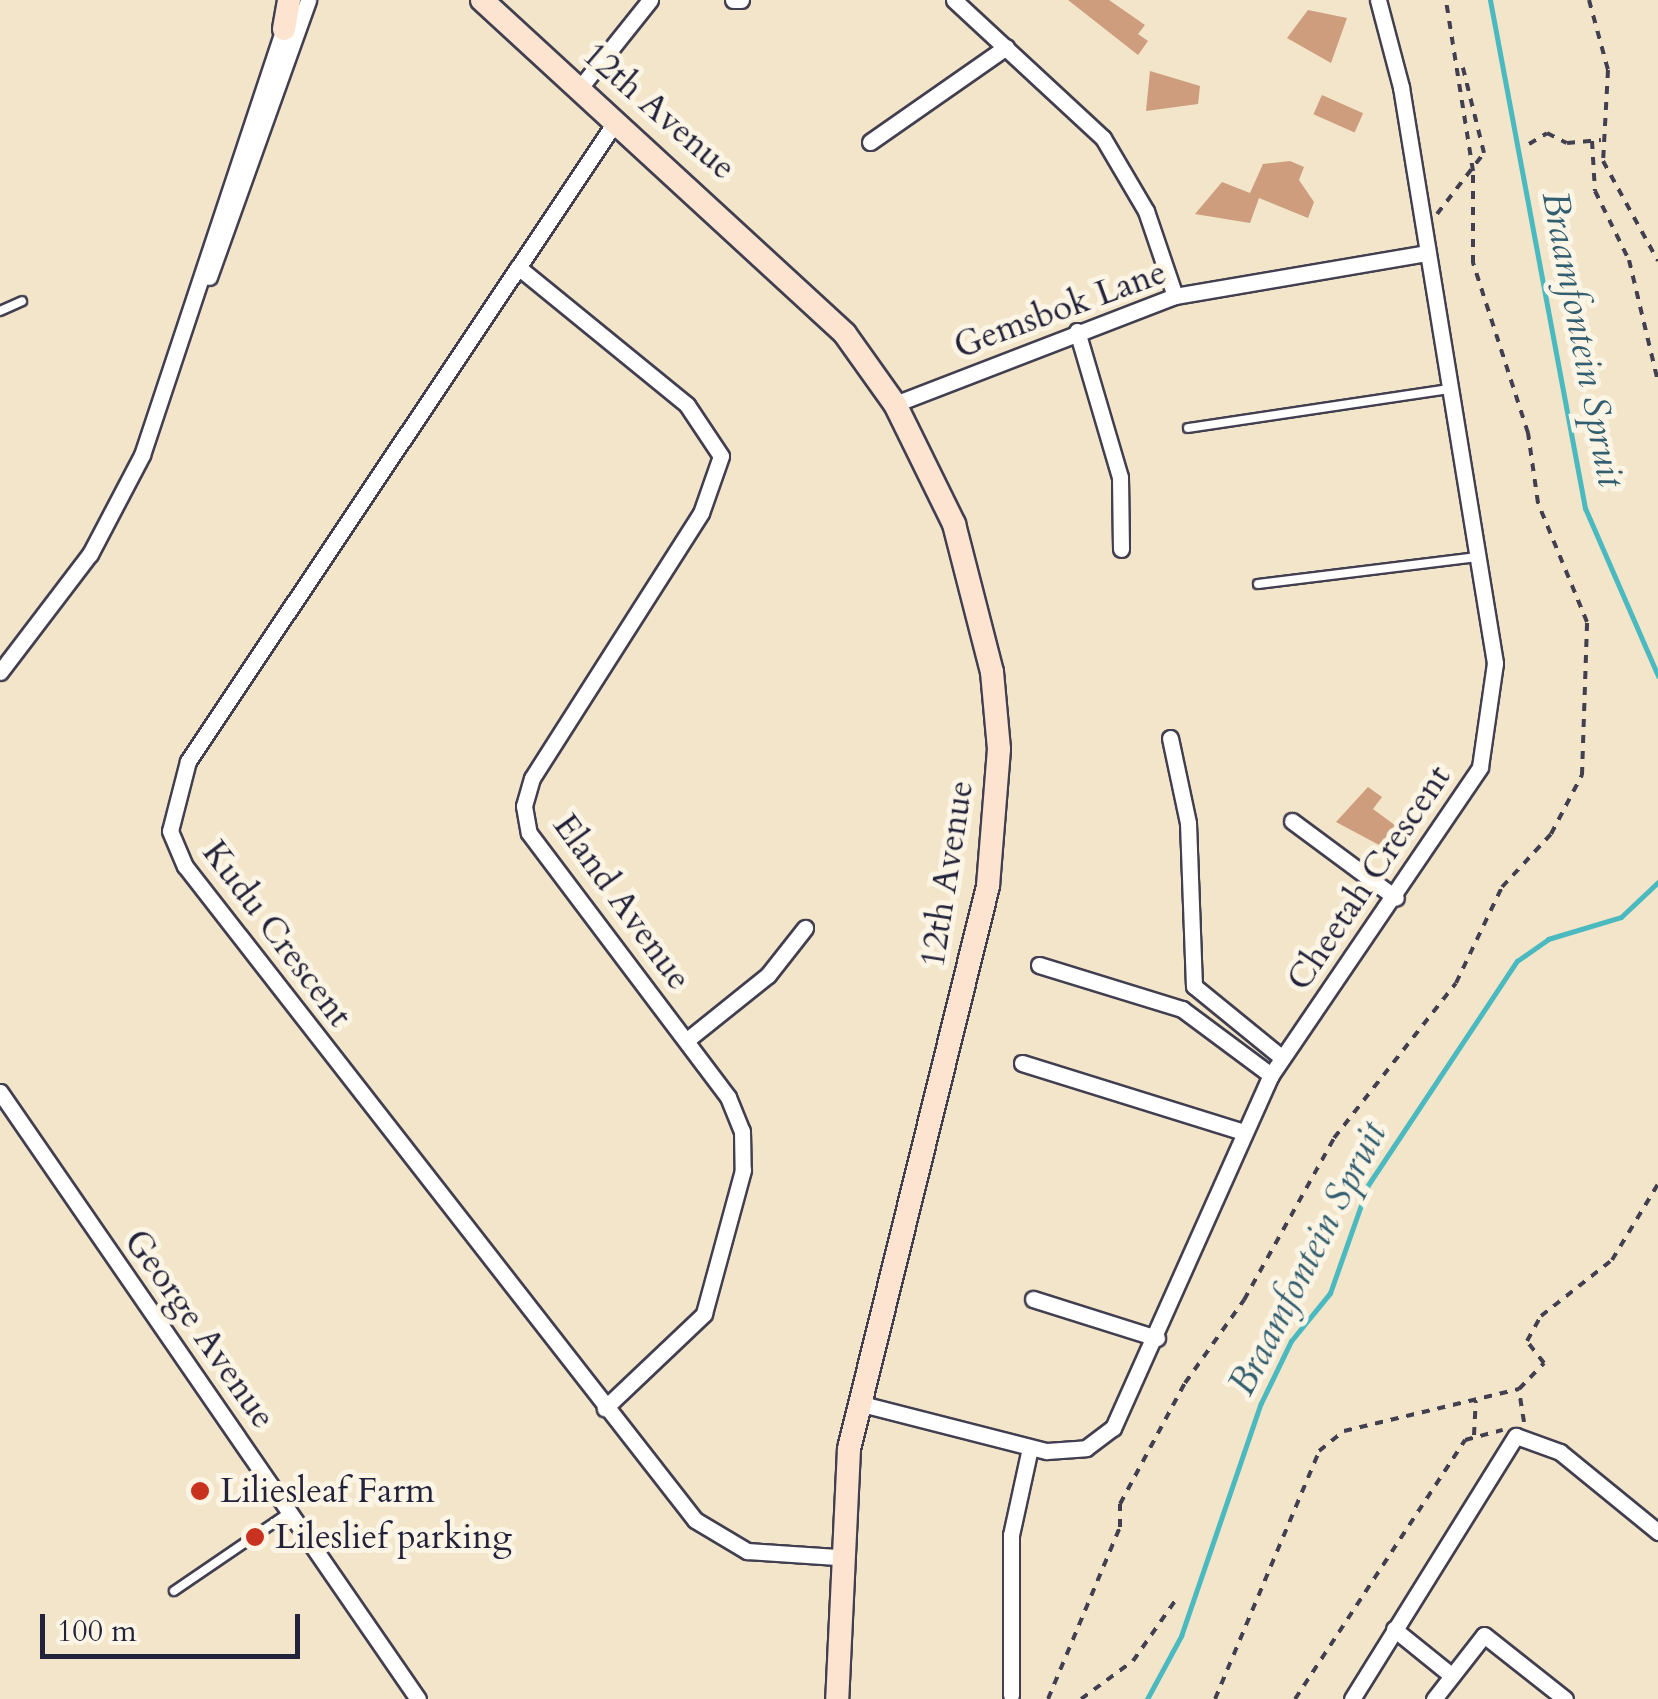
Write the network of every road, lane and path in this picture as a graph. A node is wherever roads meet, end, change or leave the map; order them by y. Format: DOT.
graph roads {
  1 [pos="292,0"];
  2 [pos="308,0"];
  3 [pos="482,0"];
  4 [pos="650,0"];
  5 [pos="733,0"];
  6 [pos="742,0"];
  7 [pos="954,0"];
  8 [pos="1378,0"];
  9 [pos="1589,0"];
  10 [pos="284,29"];
  11 [pos="1006,48"];
  12 [pos="1461,64"];
  13 [pos="578,89"];
  14 [pos="616,121"];
  15 [pos="1602,140"];
  16 [pos="1592,141"];
  17 [pos="870,142"];
  18 [pos="1529,144"];
  19 [pos="1423,228"];
  20 [pos="1427,254"];
  21 [pos="1658,261"];
  22 [pos="518,267"];
  23 [pos="207,281"];
  24 [pos="1175,296"];
  25 [pos="22,301"];
  26 [pos="0,311"];
  27 [pos="1077,331"];
  28 [pos="1658,382"];
  29 [pos="1450,389"];
  30 [pos="895,404"];
  31 [pos="1188,428"];
  32 [pos="1121,549"];
  33 [pos="1477,557"];
  34 [pos="1258,584"];
  35 [pos="0,672"];
  36 [pos="1170,738"];
  37 [pos="1292,821"];
  38 [pos="1396,898"];
  39 [pos="806,928"];
  40 [pos="1040,965"];
  41 [pos="687,1040"];
  42 [pos="1280,1057"];
  43 [pos="1022,1063"];
  44 [pos="1270,1075"];
  45 [pos="0,1092"];
  46 [pos="1243,1132"];
  47 [pos="1658,1184"];
  48 [pos="1033,1300"];
  49 [pos="1157,1338"];
  50 [pos="1520,1390"];
  51 [pos="1476,1401"];
  52 [pos="858,1403"];
  53 [pos="605,1408"];
  54 [pos="1520,1432"];
  55 [pos="1474,1435"];
  56 [pos="1030,1448"];
  57 [pos="290,1512"];
  58 [pos="1658,1532"];
  59 [pos="836,1557"];
  60 [pos="174,1591"];
  61 [pos="1175,1601"];
  62 [pos="1394,1629"];
  63 [pos="1451,1675"];
  64 [pos="1012,1695"];
  65 [pos="418,1699"];
  66 [pos="837,1699"];
  67 [pos="1081,1699"];
  68 [pos="1215,1699"];
  69 [pos="1294,1699"];
  70 [pos="1352,1699"];
  71 [pos="1434,1699"];
  72 [pos="1565,1699"];
  1 -- 10 [label="street"];
  2 -- 23 [label="street"];
  3 -- 13 [label="street, 12th Avenue"];
  4 -- 13 [label="street"];
  5 -- 6 [label="street"];
  7 -- 11 [label="street"];
  8 -- 19 [label="street, Cheetah Crescent"];
  9 -- 15 [label="path"];
  10 -- 23 [label="street"];
  11 -- 17 [label="street"];
  11 -- 24 [label="street"];
  12 -- 19 [label="path"];
  13 -- 14 [label="street, 12th Avenue"];
  14 -- 22 [label="street, Kudu Crescent"];
  14 -- 30 [label="street, 12th Avenue"];
  15 -- 16 [label="path"];
  15 -- 21 [label="path"];
  16 -- 18 [label="path"];
  16 -- 28 [label="path"];
  19 -- 20 [label="street, Cheetah Crescent"];
  20 -- 24 [label="street, Gemsbok Lane"];
  20 -- 29 [label="street, Cheetah Crescent"];
  22 -- 41 [label="street, Eland Avenue"];
  22 -- 53 [label="street, Kudu Crescent"];
  23 -- 35 [label="street"];
  24 -- 27 [label="street, Gemsbok Lane"];
  25 -- 26 [label="lane"];
  27 -- 30 [label="street, Gemsbok Lane"];
  27 -- 32 [label="street"];
  29 -- 31 [label="lane"];
  29 -- 33 [label="street, Cheetah Crescent"];
  30 -- 52 [label="street, 12th Avenue"];
  33 -- 34 [label="lane"];
  33 -- 38 [label="street, Cheetah Crescent"];
  36 -- 42 [label="street"];
  37 -- 38 [label="street"];
  38 -- 42 [label="street, Cheetah Crescent"];
  39 -- 41 [label="street"];
  40 -- 44 [label="street"];
  41 -- 53 [label="street, Eland Avenue"];
  42 -- 44 [label="street, Cheetah Crescent"];
  43 -- 46 [label="street"];
  44 -- 46 [label="street, Cheetah Crescent"];
  45 -- 57 [label="street, George Avenue"];
  46 -- 49 [label="street, Cheetah Crescent"];
  47 -- 50 [label="path"];
  48 -- 49 [label="street"];
  49 -- 56 [label="street, Cheetah Crescent"];
  50 -- 51 [label="path"];
  50 -- 54 [label="path"];
  51 -- 55 [label="path"];
  51 -- 68 [label="path"];
  52 -- 56 [label="street, Cheetah Crescent"];
  52 -- 59 [label="street, 12th Avenue"];
  53 -- 59 [label="street, Kudu Crescent"];
  54 -- 55 [label="path"];
  54 -- 58 [label="street"];
  54 -- 62 [label="street"];
  55 -- 69 [label="path"];
  56 -- 64 [label="street"];
  57 -- 60 [label="lane"];
  57 -- 65 [label="street, George Avenue"];
  59 -- 66 [label="street, 12th Avenue"];
  61 -- 67 [label="path"];
  62 -- 63 [label="street"];
  62 -- 70 [label="street"];
  63 -- 71 [label="street"];
  63 -- 72 [label="street"];
}
